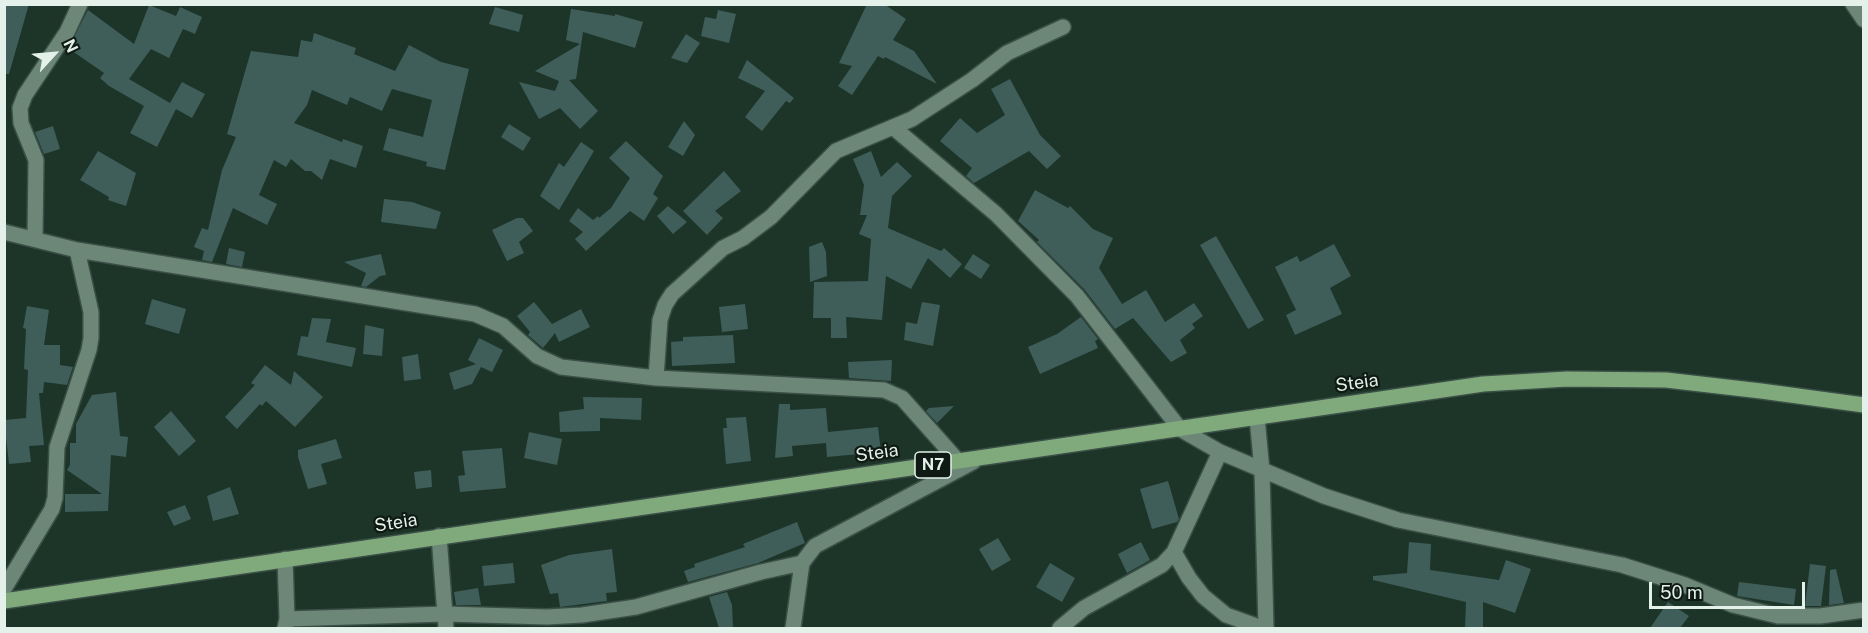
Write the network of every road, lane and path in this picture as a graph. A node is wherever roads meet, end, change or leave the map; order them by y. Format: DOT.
graph roads {
  1 [pos="80,4"];
  2 [pos="1853,4"];
  3 [pos="1863,20"];
  4 [pos="1063,27"];
  5 [pos="894,128"];
  6 [pos="4,232"];
  7 [pos="35,238"];
  8 [pos="77,250"];
  9 [pos="656,378"];
  10 [pos="1863,405"];
  11 [pos="1257,417"];
  12 [pos="1179,429"];
  13 [pos="1220,452"];
  14 [pos="982,457"];
  15 [pos="958,461"];
  16 [pos="1262,471"];
  17 [pos="439,536"];
  18 [pos="1174,552"];
  19 [pos="285,559"];
  20 [pos="802,563"];
  21 [pos="4,589"];
  22 [pos="4,601"];
  23 [pos="1863,610"];
  24 [pos="446,621"];
  25 [pos="1775,622"];
  26 [pos="286,624"];
  27 [pos="794,628"];
  28 [pos="1060,628"];
  29 [pos="1264,628"];
  1 -- 7 [label="street"];
  2 -- 3 [label="street"];
  4 -- 5 [label="street"];
  5 -- 9 [label="street"];
  5 -- 12 [label="street"];
  6 -- 7 [label="street"];
  7 -- 8 [label="street"];
  8 -- 9 [label="street"];
  8 -- 21 [label="street"];
  9 -- 15 [label="street"];
  10 -- 11 [label="main road, Steia / N7"];
  11 -- 12 [label="main road, Steia / N7"];
  11 -- 16 [label="street"];
  12 -- 13 [label="street"];
  12 -- 14 [label="main road, Steia / N7"];
  13 -- 16 [label="street"];
  13 -- 18 [label="street"];
  14 -- 15 [label="main road, Steia / N7"];
  14 -- 20 [label="street"];
  15 -- 17 [label="main road, Steia / N7"];
  16 -- 25 [label="street"];
  16 -- 29 [label="street"];
  17 -- 19 [label="main road, Steia / N7"];
  17 -- 24 [label="street"];
  18 -- 28 [label="street"];
  18 -- 29 [label="street"];
  19 -- 22 [label="main road, Steia / N7"];
  19 -- 26 [label="street"];
  20 -- 24 [label="street"];
  20 -- 27 [label="street"];
  23 -- 25 [label="street"];
  24 -- 26 [label="street"];
}
